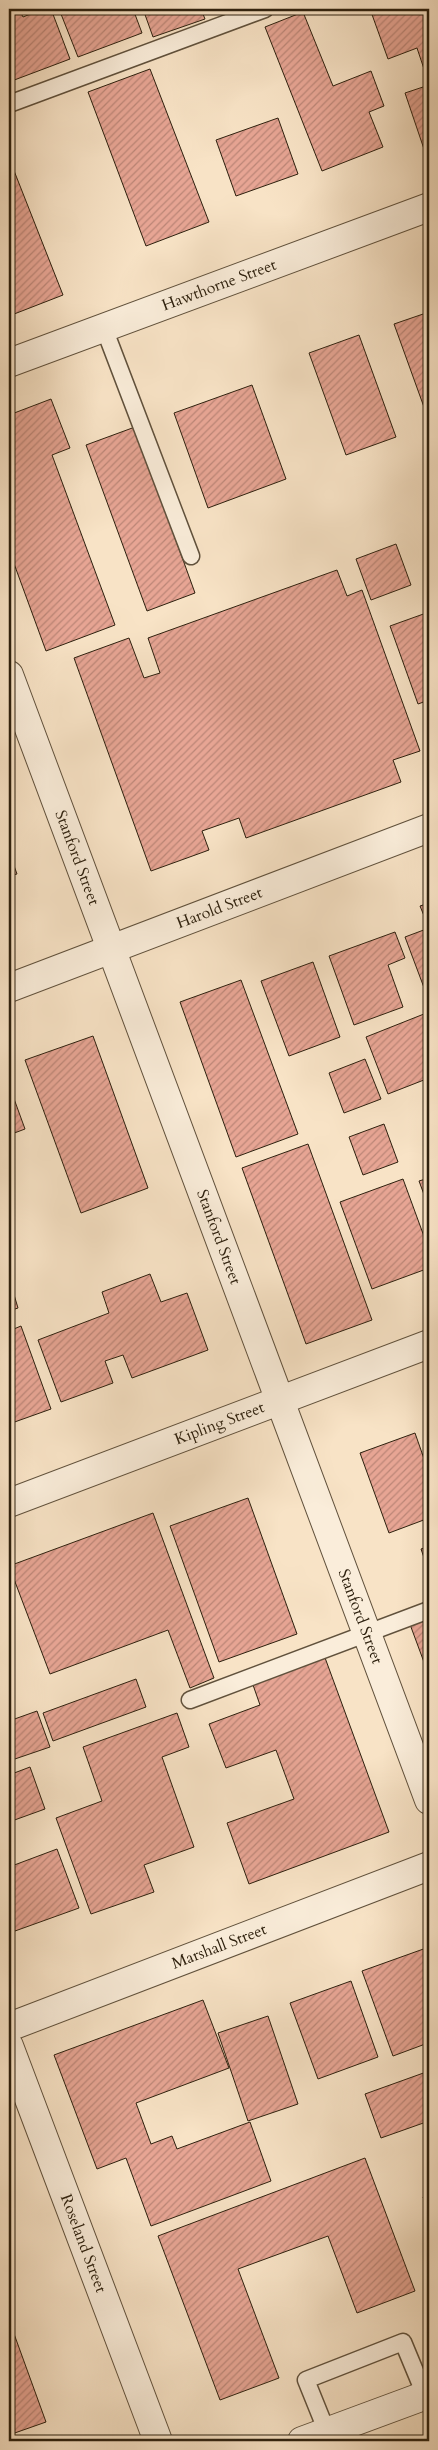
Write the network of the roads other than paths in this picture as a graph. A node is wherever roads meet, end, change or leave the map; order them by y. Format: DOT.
graph roads {
  1 [pos="265,9"];
  2 [pos="9,104"];
  3 [pos="429,207"];
  4 [pos="104,328"];
  5 [pos="9,363"];
  6 [pos="191,556"];
  7 [pos="9,675"];
  8 [pos="429,828"];
  9 [pos="111,949"];
  10 [pos="9,988"];
  11 [pos="429,1344"];
  12 [pos="281,1400"];
  13 [pos="9,1503"];
  14 [pos="429,1610"];
  15 [pos="366,1633"];
  16 [pos="190,1700"];
  17 [pos="429,1800"];
  18 [pos="429,1866"];
  19 [pos="9,2026"];
  20 [pos="9,2046"];
  21 [pos="427,2395"];
  22 [pos="315,2437"];
  23 [pos="158,2441"];
  1 -- 2 [label="lane"];
  3 -- 4 [label="street, Hawthorne Street"];
  4 -- 5 [label="street, Hawthorne Street"];
  4 -- 6 [label="lane"];
  7 -- 9 [label="street, Stanford Street"];
  8 -- 9 [label="street, Harold Street"];
  9 -- 10 [label="street, Harold Street"];
  9 -- 12 [label="street, Stanford Street"];
  11 -- 12 [label="street, Kipling Street"];
  12 -- 13 [label="street, Kipling Street"];
  12 -- 15 [label="street, Stanford Street"];
  14 -- 15 [label="lane"];
  15 -- 16 [label="lane"];
  15 -- 17 [label="street, Stanford Street"];
  18 -- 19 [label="street, Marshall Street"];
  20 -- 23 [label="street, Roseland Street"];
  21 -- 22 [label="street"];
  21 -- 22 [label="lane"];
}
